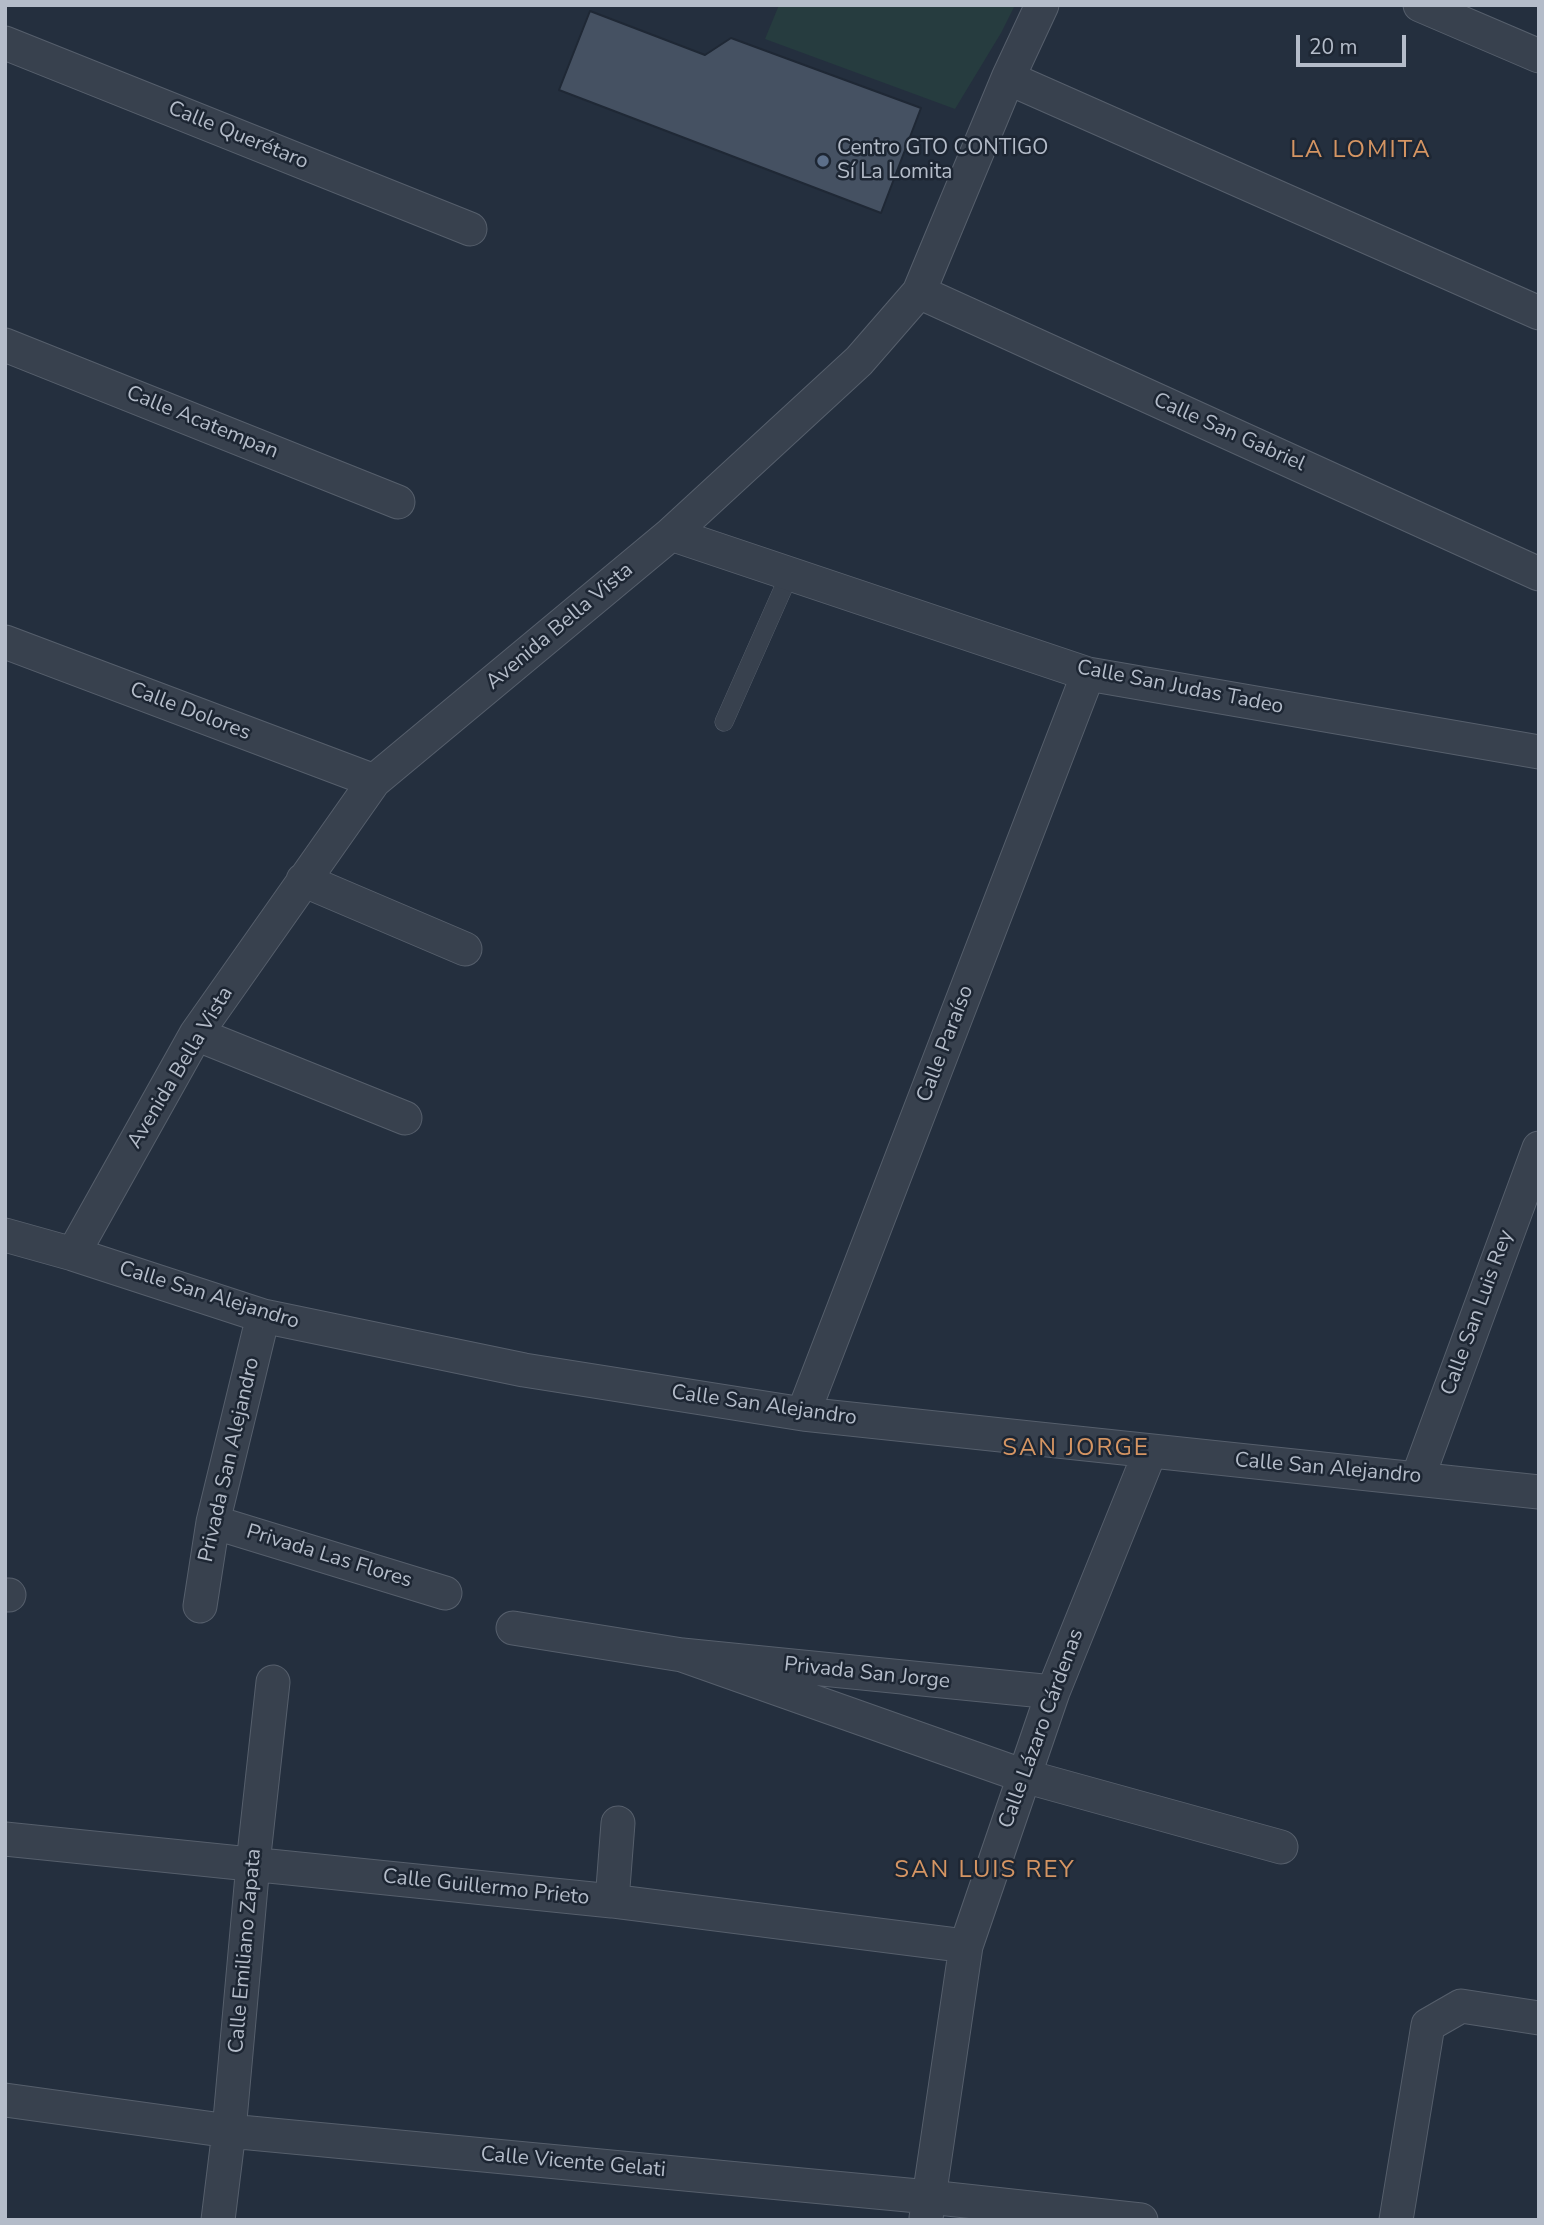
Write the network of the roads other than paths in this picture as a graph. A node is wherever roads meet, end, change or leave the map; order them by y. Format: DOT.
graph roads {
  1 [pos="1042,5"];
  2 [pos="1420,5"];
  3 [pos="5,43"];
  4 [pos="1539,56"];
  5 [pos="1008,78"];
  6 [pos="471,229"];
  7 [pos="919,292"];
  8 [pos="1539,313"];
  9 [pos="5,345"];
  10 [pos="398,502"];
  11 [pos="671,534"];
  12 [pos="790,573"];
  13 [pos="1539,574"];
  14 [pos="5,642"];
  15 [pos="1088,674"];
  16 [pos="724,722"];
  17 [pos="1539,752"];
  18 [pos="374,781"];
  19 [pos="303,880"];
  20 [pos="465,949"];
  21 [pos="196,1034"];
  22 [pos="405,1118"];
  23 [pos="1539,1148"];
  24 [pos="5,1235"];
  25 [pos="73,1254"];
  26 [pos="263,1316"];
  27 [pos="803,1414"];
  28 [pos="1150,1452"];
  29 [pos="1418,1477"];
  30 [pos="1539,1492"];
  31 [pos="213,1522"];
  32 [pos="444,1593"];
  33 [pos="200,1606"];
  34 [pos="513,1628"];
  35 [pos="682,1656"];
  36 [pos="273,1682"];
  37 [pos="1053,1692"];
  38 [pos="1024,1776"];
  39 [pos="618,1822"];
  40 [pos="5,1839"];
  41 [pos="1281,1847"];
  42 [pos="253,1864"];
  43 [pos="612,1901"];
  44 [pos="966,1946"];
  45 [pos="1539,2018"];
  46 [pos="5,2101"];
  47 [pos="229,2131"];
  48 [pos="927,2208"];
  49 [pos="218,2220"];
  50 [pos="1141,2220"];
  51 [pos="1396,2220"];
  1 -- 5 [label="street, Avenida Bella Vista"];
  2 -- 4 [label="street"];
  3 -- 6 [label="street, Calle Querétaro"];
  5 -- 7 [label="street, Avenida Bella Vista"];
  5 -- 8 [label="street"];
  7 -- 11 [label="street, Avenida Bella Vista"];
  7 -- 13 [label="street, Calle San Gabriel"];
  9 -- 10 [label="street, Calle Acatempan"];
  11 -- 12 [label="street, Calle San Judas Tadeo"];
  11 -- 18 [label="street, Avenida Bella Vista"];
  12 -- 15 [label="street, Calle San Judas Tadeo"];
  12 -- 16 [label="lane"];
  14 -- 18 [label="street, Calle Dolores"];
  15 -- 17 [label="street, Calle San Judas Tadeo"];
  15 -- 27 [label="street, Calle Paraíso"];
  18 -- 19 [label="street, Avenida Bella Vista"];
  19 -- 20 [label="street"];
  19 -- 21 [label="street, Avenida Bella Vista"];
  21 -- 22 [label="street"];
  21 -- 25 [label="street, Avenida Bella Vista"];
  23 -- 29 [label="street, Calle San Luis Rey"];
  24 -- 25 [label="street, Calle San Alejandro"];
  25 -- 26 [label="street, Calle San Alejandro"];
  26 -- 27 [label="street, Calle San Alejandro"];
  26 -- 31 [label="street, Privada San Alejandro"];
  27 -- 28 [label="street, Calle San Alejandro"];
  28 -- 29 [label="street, Calle San Alejandro"];
  28 -- 37 [label="street, Calle Lázaro Cárdenas"];
  29 -- 30 [label="street, Calle San Alejandro"];
  31 -- 32 [label="street, Privada Las Flores"];
  31 -- 33 [label="street, Privada San Alejandro"];
  34 -- 35 [label="street, Privada San Jorge"];
  35 -- 37 [label="street, Privada San Jorge"];
  35 -- 38 [label="street, Privada San Jorge"];
  36 -- 42 [label="street, Calle Emiliano Zapata"];
  37 -- 38 [label="street, Calle Lázaro Cárdenas"];
  38 -- 41 [label="street, Privada San Jorge"];
  38 -- 44 [label="street, Calle Lázaro Cárdenas"];
  39 -- 43 [label="street"];
  40 -- 42 [label="street, Calle Guillermo Prieto"];
  42 -- 43 [label="street, Calle Guillermo Prieto"];
  42 -- 47 [label="street, Calle Emiliano Zapata"];
  43 -- 44 [label="street, Calle Guillermo Prieto"];
  44 -- 48 [label="street, Calle Lázaro Cárdenas"];
  45 -- 51 [label="street"];
  46 -- 47 [label="street, Calle Vicente Gelati"];
  47 -- 48 [label="street, Calle Vicente Gelati"];
  47 -- 49 [label="street, Calle Emiliano Zapata"];
  48 -- 50 [label="street, Calle Vicente Gelati"];
}
